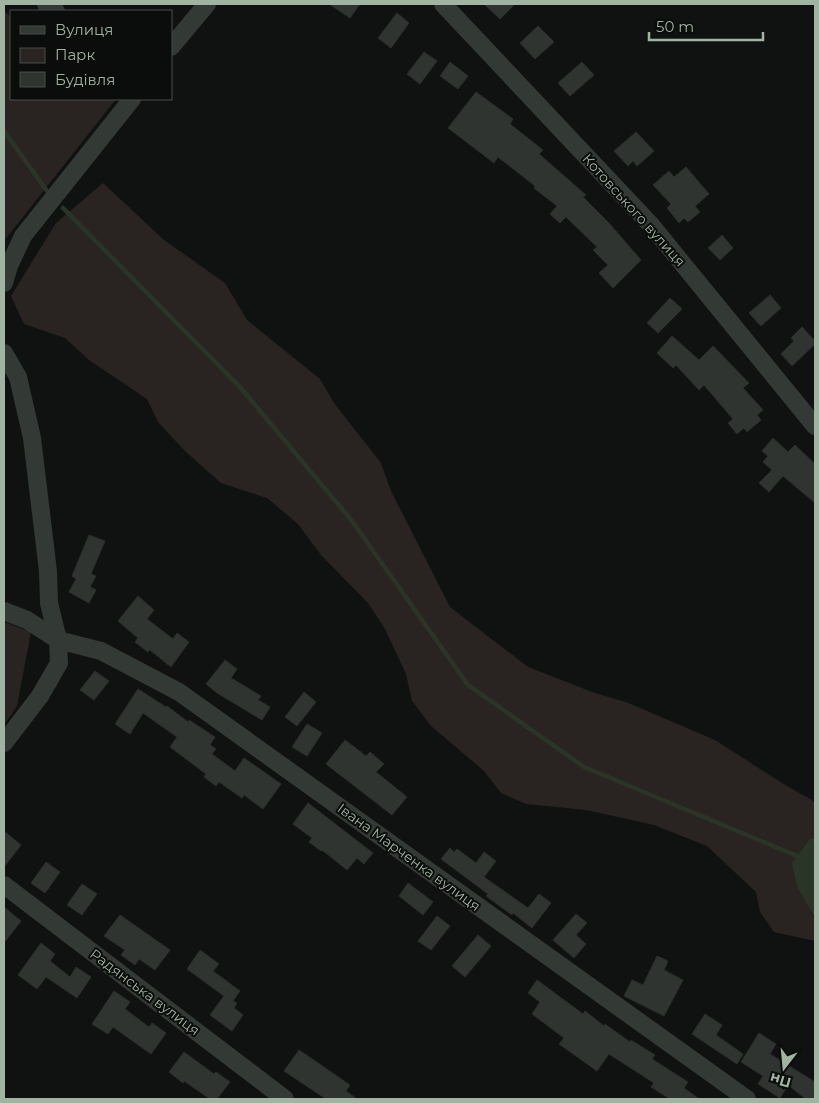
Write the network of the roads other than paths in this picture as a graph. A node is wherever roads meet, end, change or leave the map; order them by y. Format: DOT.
graph roads {
  1 [pos="208,4"];
  2 [pos="443,4"];
  3 [pos="172,46"];
  4 [pos="131,100"];
  5 [pos="4,283"];
  6 [pos="4,352"];
  7 [pos="815,426"];
  8 [pos="4,611"];
  9 [pos="58,640"];
  10 [pos="4,742"];
  11 [pos="4,885"];
  12 [pos="285,1099"];
  13 [pos="746,1099"];
  1 -- 3 [label="street"];
  2 -- 7 [label="street, Котовського вулиця"];
  4 -- 5 [label="street"];
  6 -- 9 [label="street"];
  8 -- 9 [label="street, Івана Марченка вулиця"];
  9 -- 10 [label="street"];
  9 -- 13 [label="street, Івана Марченка вулиця"];
  11 -- 12 [label="street, Радянська вулиця"];
}
